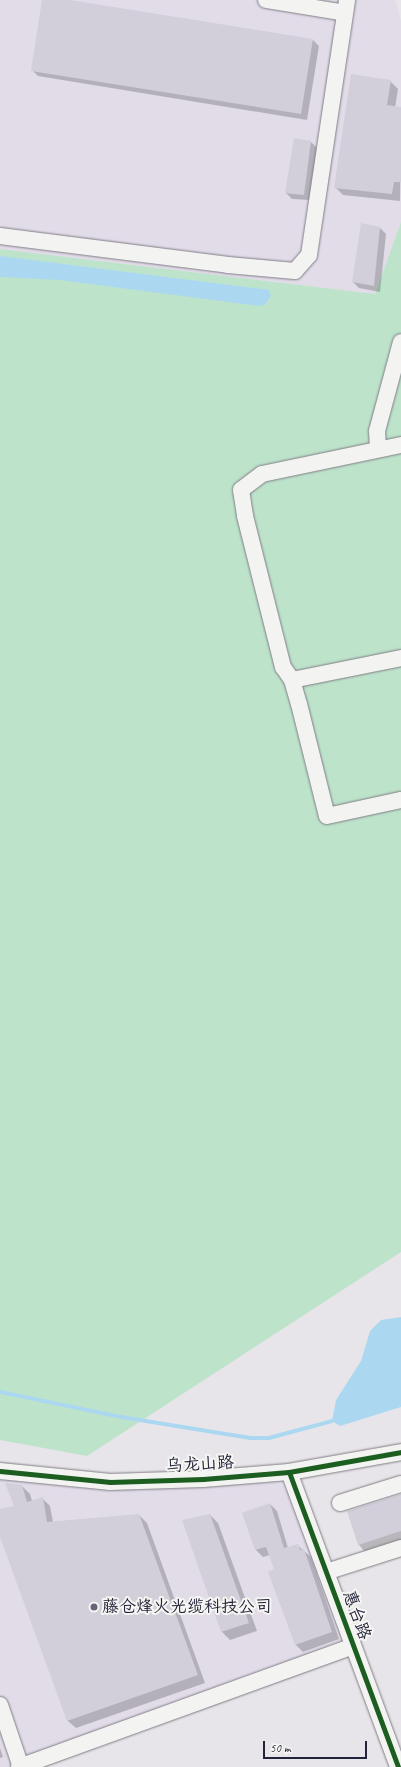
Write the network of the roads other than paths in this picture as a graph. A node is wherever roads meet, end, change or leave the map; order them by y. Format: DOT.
graph roads {
  1 [pos="266,0"];
  2 [pos="346,6"];
  3 [pos="0,236"];
  4 [pos="401,342"];
  5 [pos="401,444"];
  6 [pos="378,449"];
  7 [pos="401,658"];
  8 [pos="292,680"];
  9 [pos="401,800"];
  10 [pos="401,1452"];
  11 [pos="0,1471"];
  12 [pos="289,1472"];
  13 [pos="401,1484"];
  14 [pos="340,1503"];
  15 [pos="401,1548"];
  16 [pos="326,1572"];
  17 [pos="353,1646"];
  18 [pos="0,1705"];
  19 [pos="21,1767"];
  20 [pos="398,1767"];
  1 -- 2 [label="street"];
  2 -- 3 [label="street"];
  4 -- 6 [label="street"];
  5 -- 6 [label="street"];
  6 -- 8 [label="street"];
  7 -- 8 [label="street"];
  8 -- 9 [label="street"];
  10 -- 12 [label="street, 乌龙山路"];
  11 -- 12 [label="street, 乌龙山路"];
  12 -- 16 [label="street, 惠台路"];
  13 -- 14 [label="street"];
  15 -- 16 [label="street"];
  16 -- 17 [label="street, 惠台路"];
  17 -- 19 [label="street"];
  17 -- 20 [label="street, 惠台路"];
  18 -- 19 [label="street"];
}
